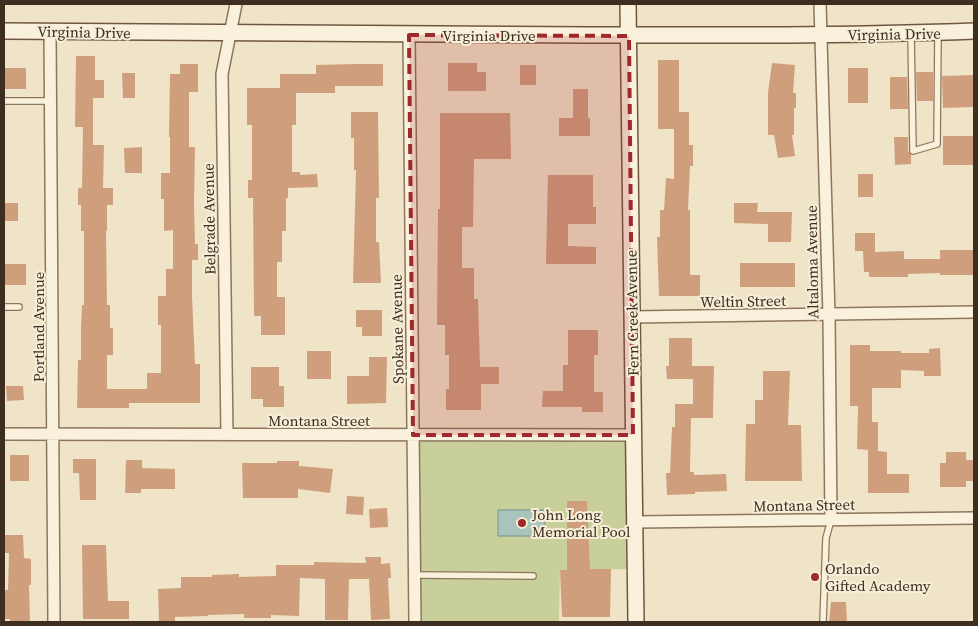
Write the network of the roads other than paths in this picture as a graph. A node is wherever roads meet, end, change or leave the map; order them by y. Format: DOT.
graph roads {
  1 [pos="236,4"];
  2 [pos="628,4"];
  3 [pos="820,4"];
  4 [pos="4,31"];
  5 [pos="50,32"];
  6 [pos="974,32"];
  7 [pos="938,33"];
  8 [pos="230,34"];
  9 [pos="911,34"];
  10 [pos="409,35"];
  11 [pos="821,35"];
  12 [pos="629,36"];
  13 [pos="4,101"];
  14 [pos="51,101"];
  15 [pos="4,307"];
  16 [pos="19,307"];
  17 [pos="974,312"];
  18 [pos="829,315"];
  19 [pos="632,318"];
  20 [pos="4,434"];
  21 [pos="54,434"];
  22 [pos="227,434"];
  23 [pos="413,435"];
  24 [pos="633,435"];
  25 [pos="974,518"];
  26 [pos="831,520"];
  27 [pos="635,522"];
  28 [pos="415,575"];
  29 [pos="533,576"];
  30 [pos="54,622"];
  31 [pos="415,622"];
  32 [pos="636,622"];
  33 [pos="823,622"];
  1 -- 8 [label="street, Belgrade Avenue"];
  2 -- 12 [label="street, Fern Creek Avenue"];
  3 -- 11 [label="street, Altaloma Avenue"];
  4 -- 5 [label="street, Virginia Drive"];
  5 -- 8 [label="street, Virginia Drive"];
  5 -- 14 [label="street, Portland Avenue"];
  6 -- 7 [label="street, Virginia Drive"];
  7 -- 9 [label="street, Virginia Drive"];
  7 -- 9 [label="lane"];
  8 -- 10 [label="street, Virginia Drive"];
  8 -- 22 [label="street, Belgrade Avenue"];
  9 -- 11 [label="street, Virginia Drive"];
  10 -- 12 [label="street, Virginia Drive"];
  10 -- 23 [label="street, Spokane Avenue"];
  11 -- 12 [label="street, Virginia Drive"];
  11 -- 18 [label="street, Altaloma Avenue"];
  12 -- 19 [label="street, Fern Creek Avenue"];
  13 -- 14 [label="lane"];
  14 -- 21 [label="street, Portland Avenue"];
  15 -- 16 [label="lane"];
  17 -- 18 [label="street, Weltin Street"];
  18 -- 19 [label="street, Weltin Street"];
  18 -- 26 [label="street, Altaloma Avenue"];
  19 -- 24 [label="street, Fern Creek Avenue"];
  20 -- 21 [label="street, Montana Street"];
  21 -- 22 [label="street, Montana Street"];
  21 -- 30 [label="street, Portland Avenue"];
  22 -- 23 [label="street, Montana Street"];
  23 -- 24 [label="street, Montana Street"];
  23 -- 28 [label="street, Spokane Avenue"];
  24 -- 27 [label="street, Fern Creek Avenue"];
  25 -- 26 [label="street, Montana Street"];
  26 -- 27 [label="street, Montana Street"];
  26 -- 33 [label="lane"];
  27 -- 32 [label="street, Fern Creek Avenue"];
  28 -- 29 [label="lane"];
  28 -- 31 [label="street, Spokane Avenue"];
}
